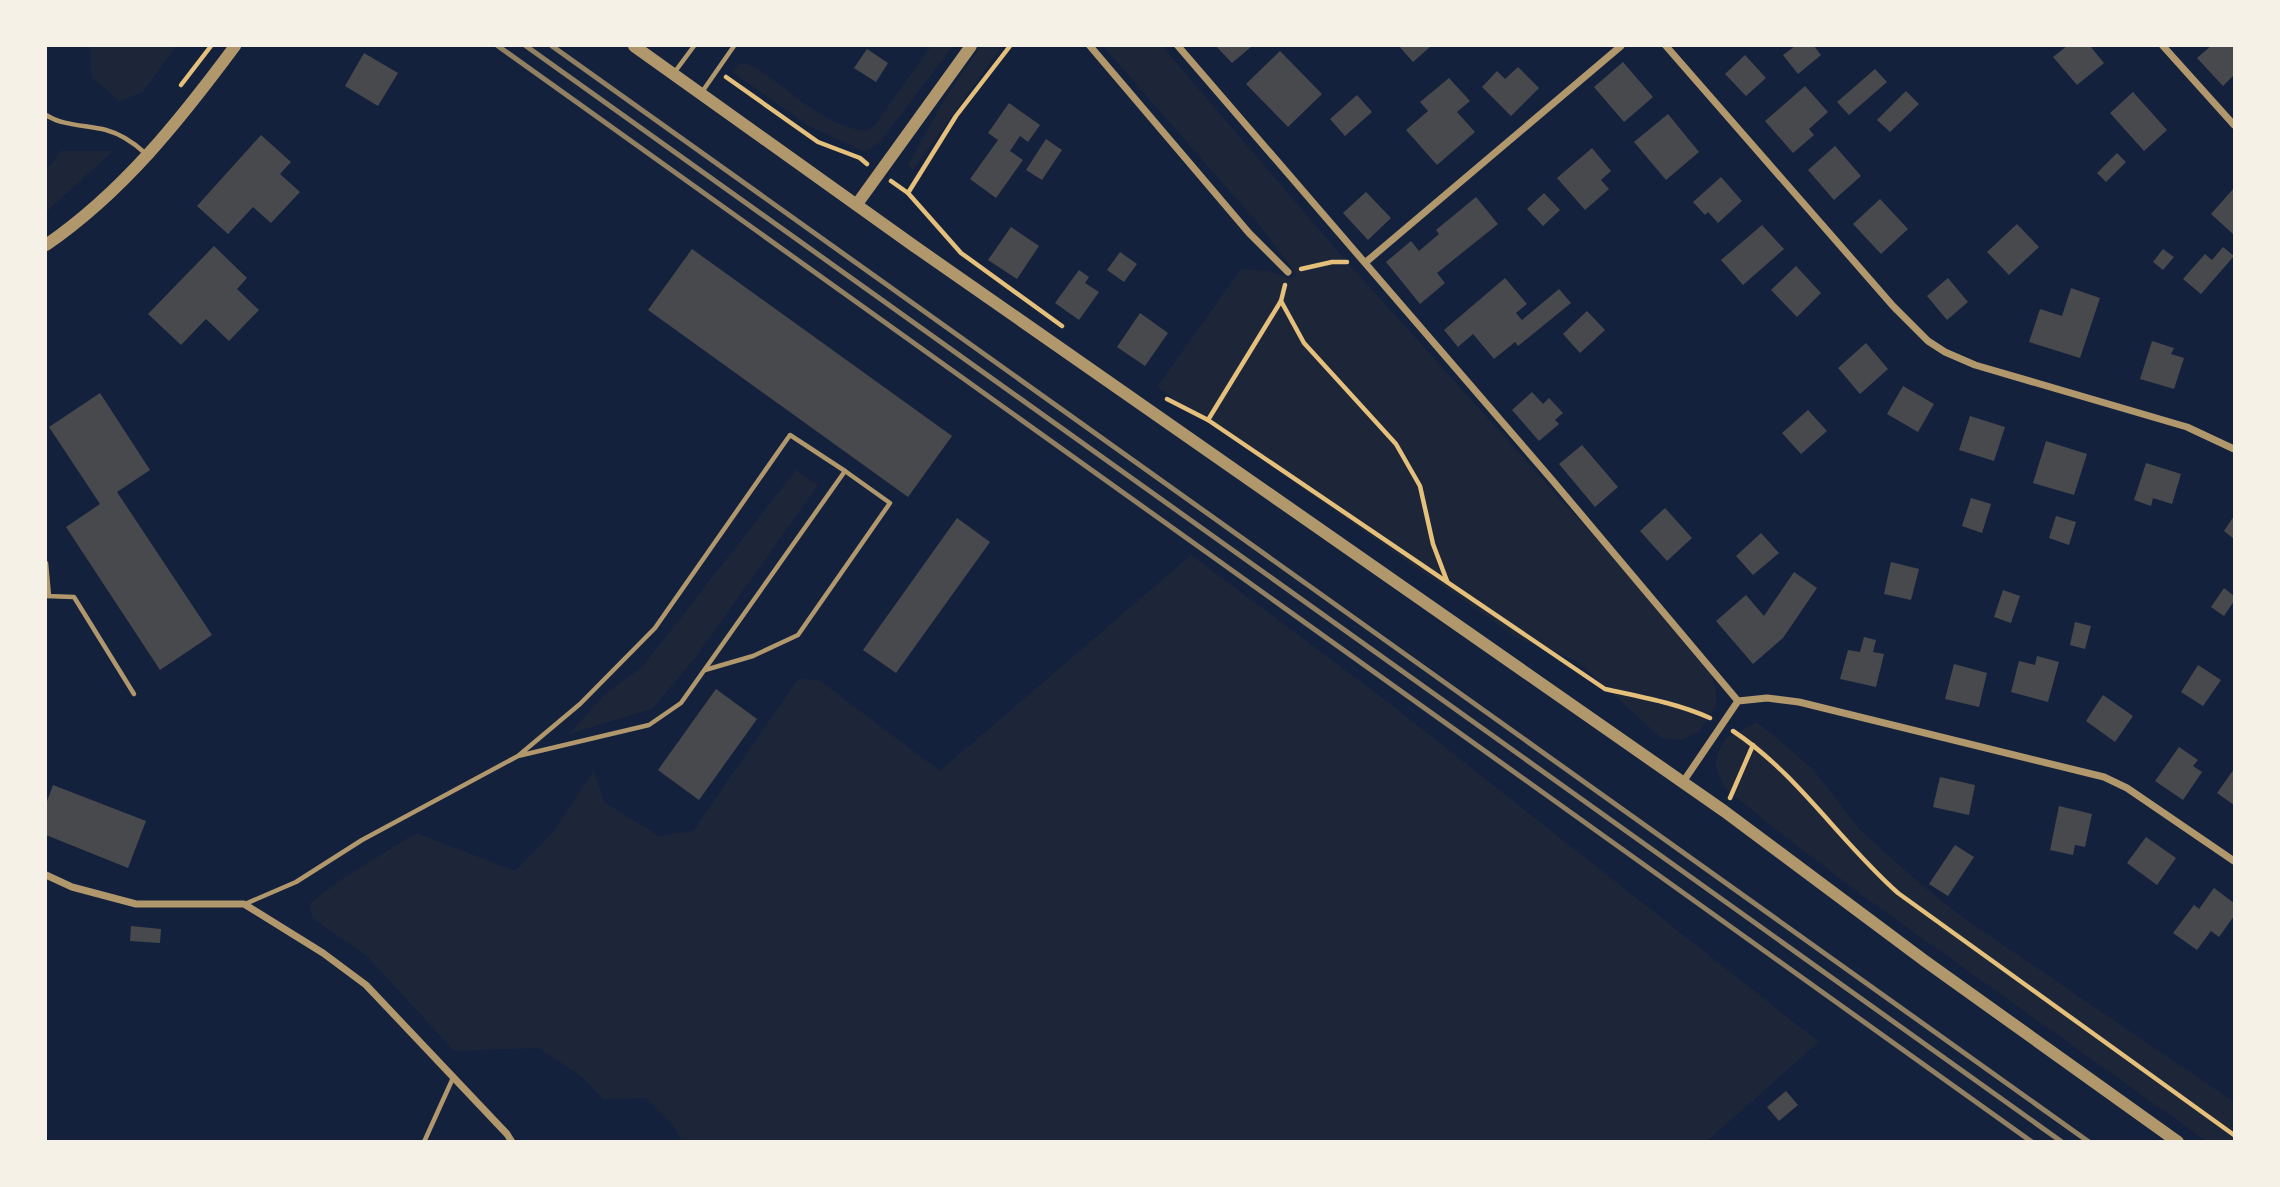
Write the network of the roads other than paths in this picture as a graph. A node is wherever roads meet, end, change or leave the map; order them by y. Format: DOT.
graph roads {
  1 [pos="235,46"];
  2 [pos="634,46"];
  3 [pos="694,46"];
  4 [pos="734,46"];
  5 [pos="971,46"];
  6 [pos="1090,46"];
  7 [pos="1178,46"];
  8 [pos="1621,46"];
  9 [pos="1666,46"];
  10 [pos="2163,46"];
  11 [pos="674,73"];
  12 [pos="701,93"];
  13 [pos="47,118"];
  14 [pos="2235,125"];
  15 [pos="148,156"];
  16 [pos="857,204"];
  17 [pos="46,245"];
  18 [pos="1366,262"];
  19 [pos="1288,272"];
  20 [pos="2235,449"];
  21 [pos="845,471"];
  22 [pos="46,563"];
  23 [pos="47,596"];
  24 [pos="704,670"];
  25 [pos="134,694"];
  26 [pos="1738,701"];
  27 [pos="518,756"];
  28 [pos="1683,782"];
  29 [pos="2235,861"];
  30 [pos="46,874"];
  31 [pos="244,904"];
  32 [pos="453,1078"];
  33 [pos="424,1142"];
  34 [pos="512,1142"];
  35 [pos="2178,1142"];
  1 -- 15 [label="street"];
  2 -- 11 [label="street"];
  3 -- 11 [label="lane"];
  4 -- 12 [label="lane"];
  5 -- 16 [label="street"];
  6 -- 19 [label="street"];
  7 -- 18 [label="street"];
  8 -- 18 [label="street"];
  9 -- 20 [label="street"];
  10 -- 14 [label="street"];
  11 -- 12 [label="street"];
  12 -- 16 [label="street"];
  13 -- 15 [label="lane"];
  15 -- 17 [label="street"];
  16 -- 28 [label="street"];
  18 -- 26 [label="street"];
  21 -- 24 [label="lane"];
  21 -- 24 [label="lane"];
  21 -- 27 [label="lane"];
  22 -- 23 [label="lane"];
  23 -- 25 [label="lane"];
  24 -- 27 [label="lane"];
  26 -- 28 [label="street"];
  26 -- 29 [label="street"];
  27 -- 31 [label="lane"];
  28 -- 35 [label="street"];
  30 -- 31 [label="street"];
  31 -- 32 [label="street"];
  32 -- 33 [label="lane"];
  32 -- 34 [label="street"];
}
